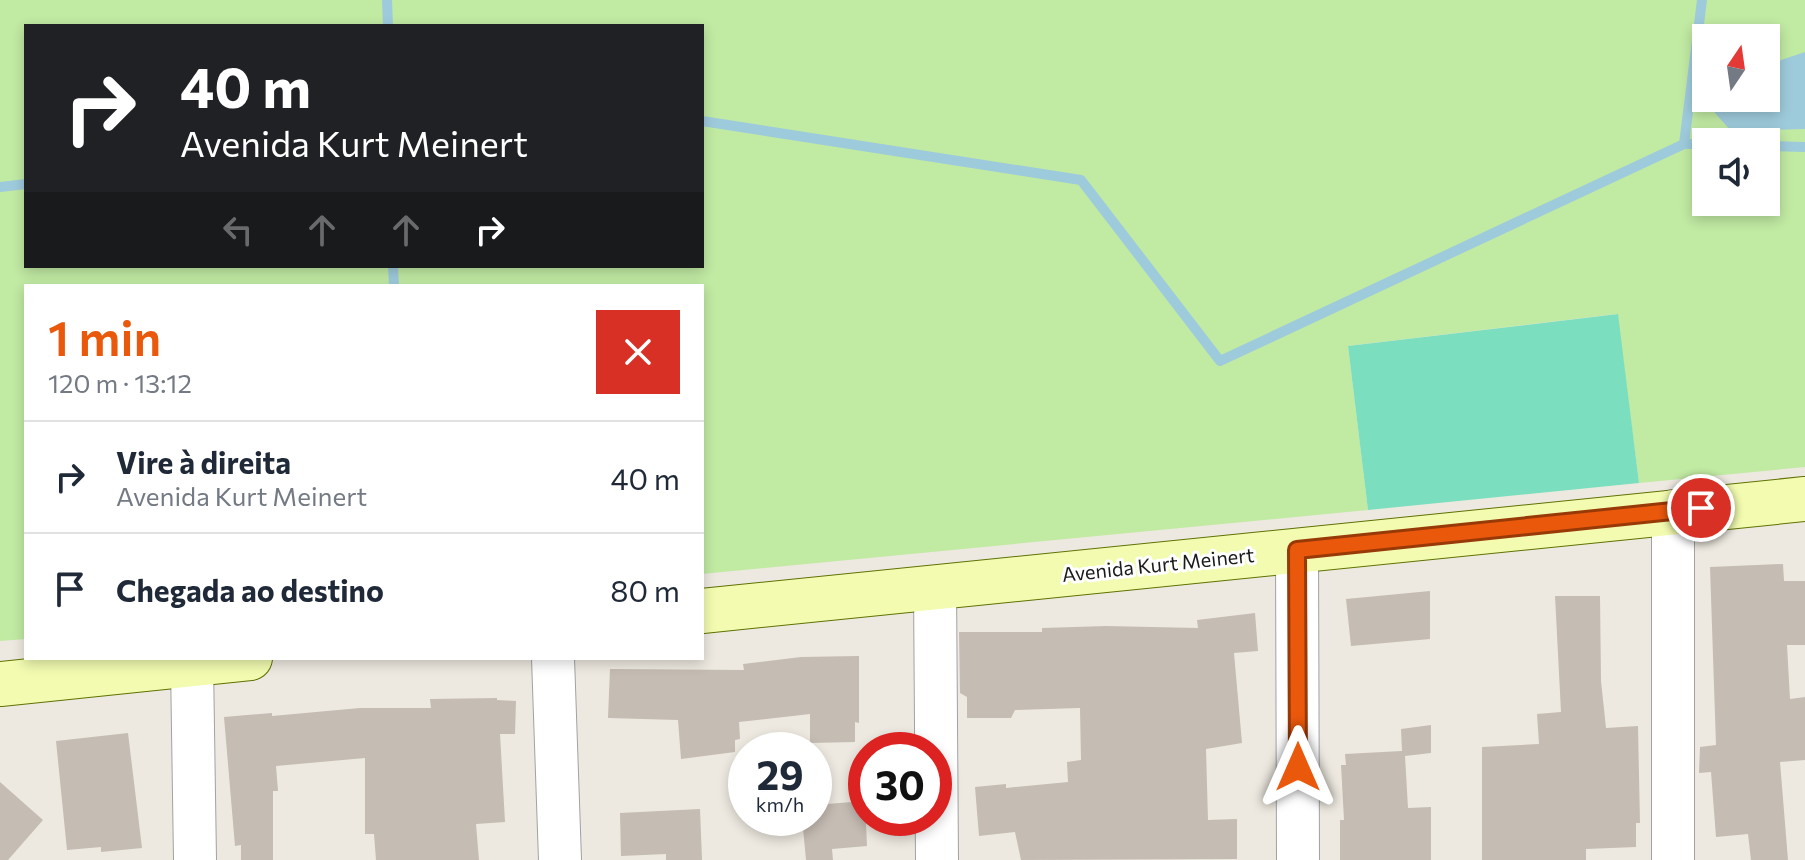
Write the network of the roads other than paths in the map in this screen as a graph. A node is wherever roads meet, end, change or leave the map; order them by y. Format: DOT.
graph roads {
  1 [pos="1805,499"];
  2 [pos="1673,511"];
  3 [pos="1297,550"];
  4 [pos="935,587"];
  5 [pos="704,611"];
  6 [pos="231,660"];
  7 [pos="553,660"];
  8 [pos="192,664"];
  9 [pos="0,684"];
  10 [pos="195,860"];
  11 [pos="560,860"];
  12 [pos="937,860"];
  13 [pos="1298,860"];
  14 [pos="1673,860"];
  1 -- 2 [label="main road, Avenida Kurt Meinert"];
  2 -- 3 [label="main road, Avenida Kurt Meinert"];
  2 -- 14 [label="street"];
  3 -- 4 [label="main road, Avenida Kurt Meinert"];
  3 -- 13 [label="street"];
  4 -- 5 [label="main road, Avenida Kurt Meinert"];
  4 -- 12 [label="street"];
  6 -- 8 [label="main road"];
  7 -- 11 [label="street"];
  8 -- 9 [label="main road"];
  8 -- 10 [label="street"];
}
